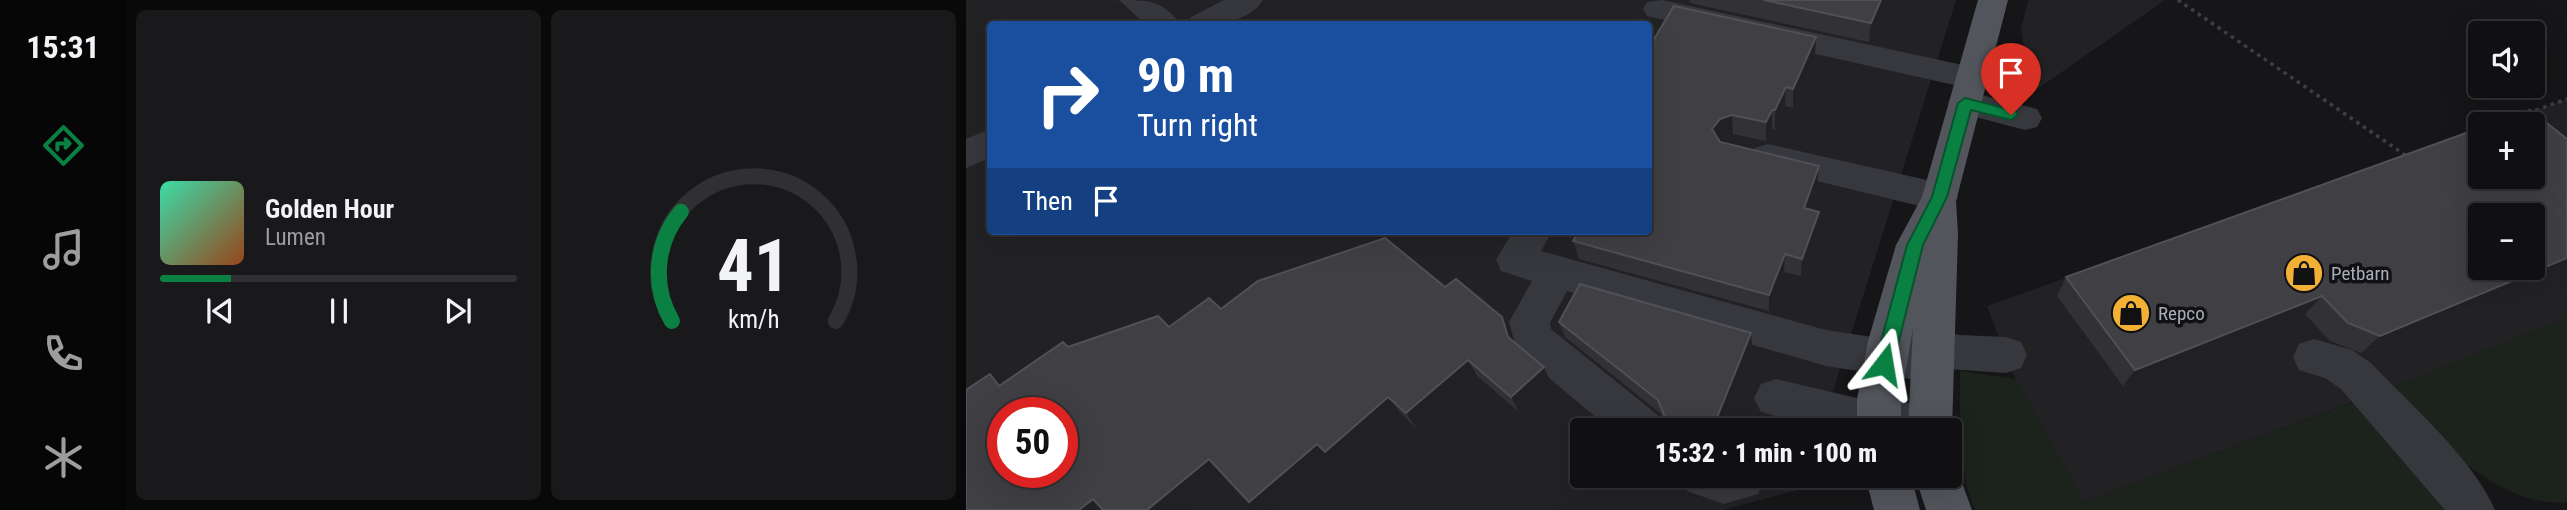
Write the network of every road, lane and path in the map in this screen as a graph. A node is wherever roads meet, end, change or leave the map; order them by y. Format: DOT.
graph roads {
  1 [pos="1134,0"];
  2 [pos="1993,0"];
  3 [pos="2178,0"];
  4 [pos="1658,9"];
  5 [pos="1244,11"];
  6 [pos="1160,21"];
  7 [pos="1212,21"];
  8 [pos="1969,91"];
  9 [pos="2567,99"];
  10 [pos="2532,112"];
  11 [pos="2025,118"];
  12 [pos="987,144"];
  13 [pos="1734,149"];
  14 [pos="2418,153"];
  15 [pos="966,155"];
  16 [pos="1848,200"];
  17 [pos="1936,214"];
  18 [pos="1531,235"];
  19 [pos="1548,289"];
  20 [pos="1887,349"];
  21 [pos="2006,355"];
  22 [pos="1931,356"];
  23 [pos="2314,357"];
  24 [pos="1776,398"];
  25 [pos="1629,418"];
  26 [pos="1857,418"];
  27 [pos="1880,418"];
  28 [pos="1930,418"];
  29 [pos="1891,488"];
  30 [pos="2464,497"];
  31 [pos="1897,510"];
  32 [pos="2503,510"];
  1 -- 6 [label="street"];
  2 -- 8 [label="main road"];
  3 -- 14 [label="path"];
  4 -- 8 [label="street"];
  5 -- 7 [label="street"];
  8 -- 11 [label="street"];
  8 -- 17 [label="main road"];
  9 -- 10 [label="path"];
  12 -- 15 [label="street"];
  13 -- 17 [label="street"];
  16 -- 17 [label="street"];
  17 -- 20 [label="main road"];
  17 -- 22 [label="main road"];
  18 -- 20 [label="street"];
  19 -- 25 [label="street"];
  20 -- 22 [label="street"];
  20 -- 27 [label="main road"];
  21 -- 22 [label="street"];
  22 -- 28 [label="main road"];
  23 -- 30 [label="street"];
  24 -- 26 [label="street"];
  29 -- 31 [label="main road"];
  30 -- 32 [label="street"];
}
